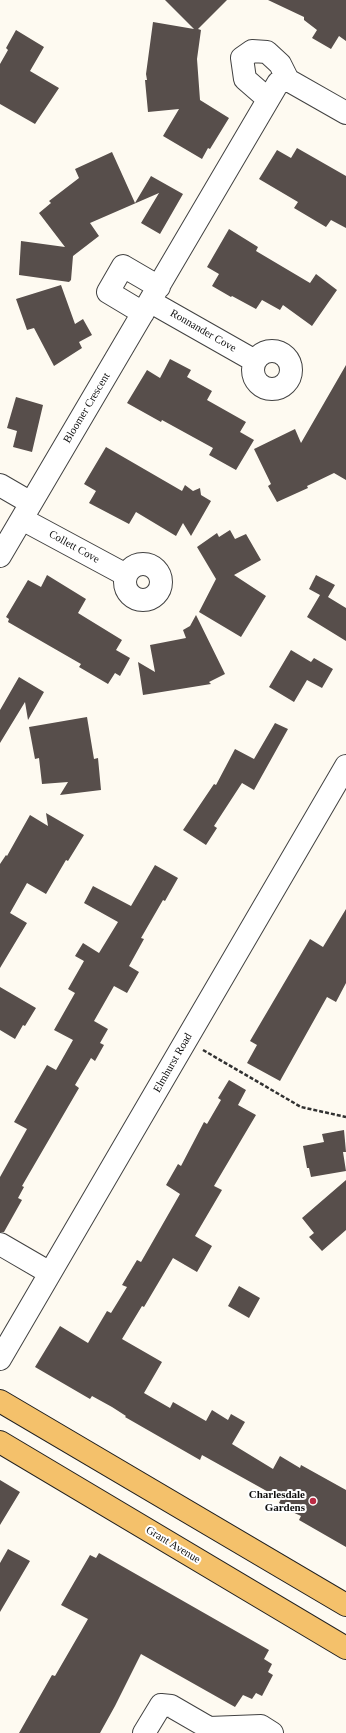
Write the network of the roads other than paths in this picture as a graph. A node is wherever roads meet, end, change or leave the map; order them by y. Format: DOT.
graph roads {
  1 [pos="288,80"];
  2 [pos="268,99"];
  3 [pos="346,113"];
  4 [pos="151,301"];
  5 [pos="255,361"];
  6 [pos="0,486"];
  7 [pos="17,520"];
  8 [pos="0,556"];
  9 [pos="126,575"];
  10 [pos="346,766"];
  11 [pos="0,1244"];
  12 [pos="50,1273"];
  13 [pos="0,1359"];
  14 [pos="0,1401"];
  15 [pos="0,1442"];
  16 [pos="346,1605"];
  17 [pos="346,1648"];
  18 [pos="207,1730"];
  19 [pos="144,1733"];
  20 [pos="272,1733"];
  1 -- 2 [label="street, Bloomer Crescent"];
  1 -- 2 [label="street"];
  1 -- 3 [label="street"];
  2 -- 4 [label="street, Bloomer Crescent"];
  4 -- 5 [label="street, Ronnander Cove"];
  4 -- 7 [label="street, Bloomer Crescent"];
  6 -- 7 [label="street"];
  7 -- 8 [label="street, Bloomer Crescent"];
  7 -- 9 [label="street, Collett Cove"];
  10 -- 12 [label="street, Elmhurst Road"];
  11 -- 12 [label="street"];
  12 -- 13 [label="street, Elmhurst Road"];
  14 -- 16 [label="main road"];
  15 -- 17 [label="main road, Grant Avenue"];
  18 -- 19 [label="street"];
  18 -- 20 [label="street"];
}
